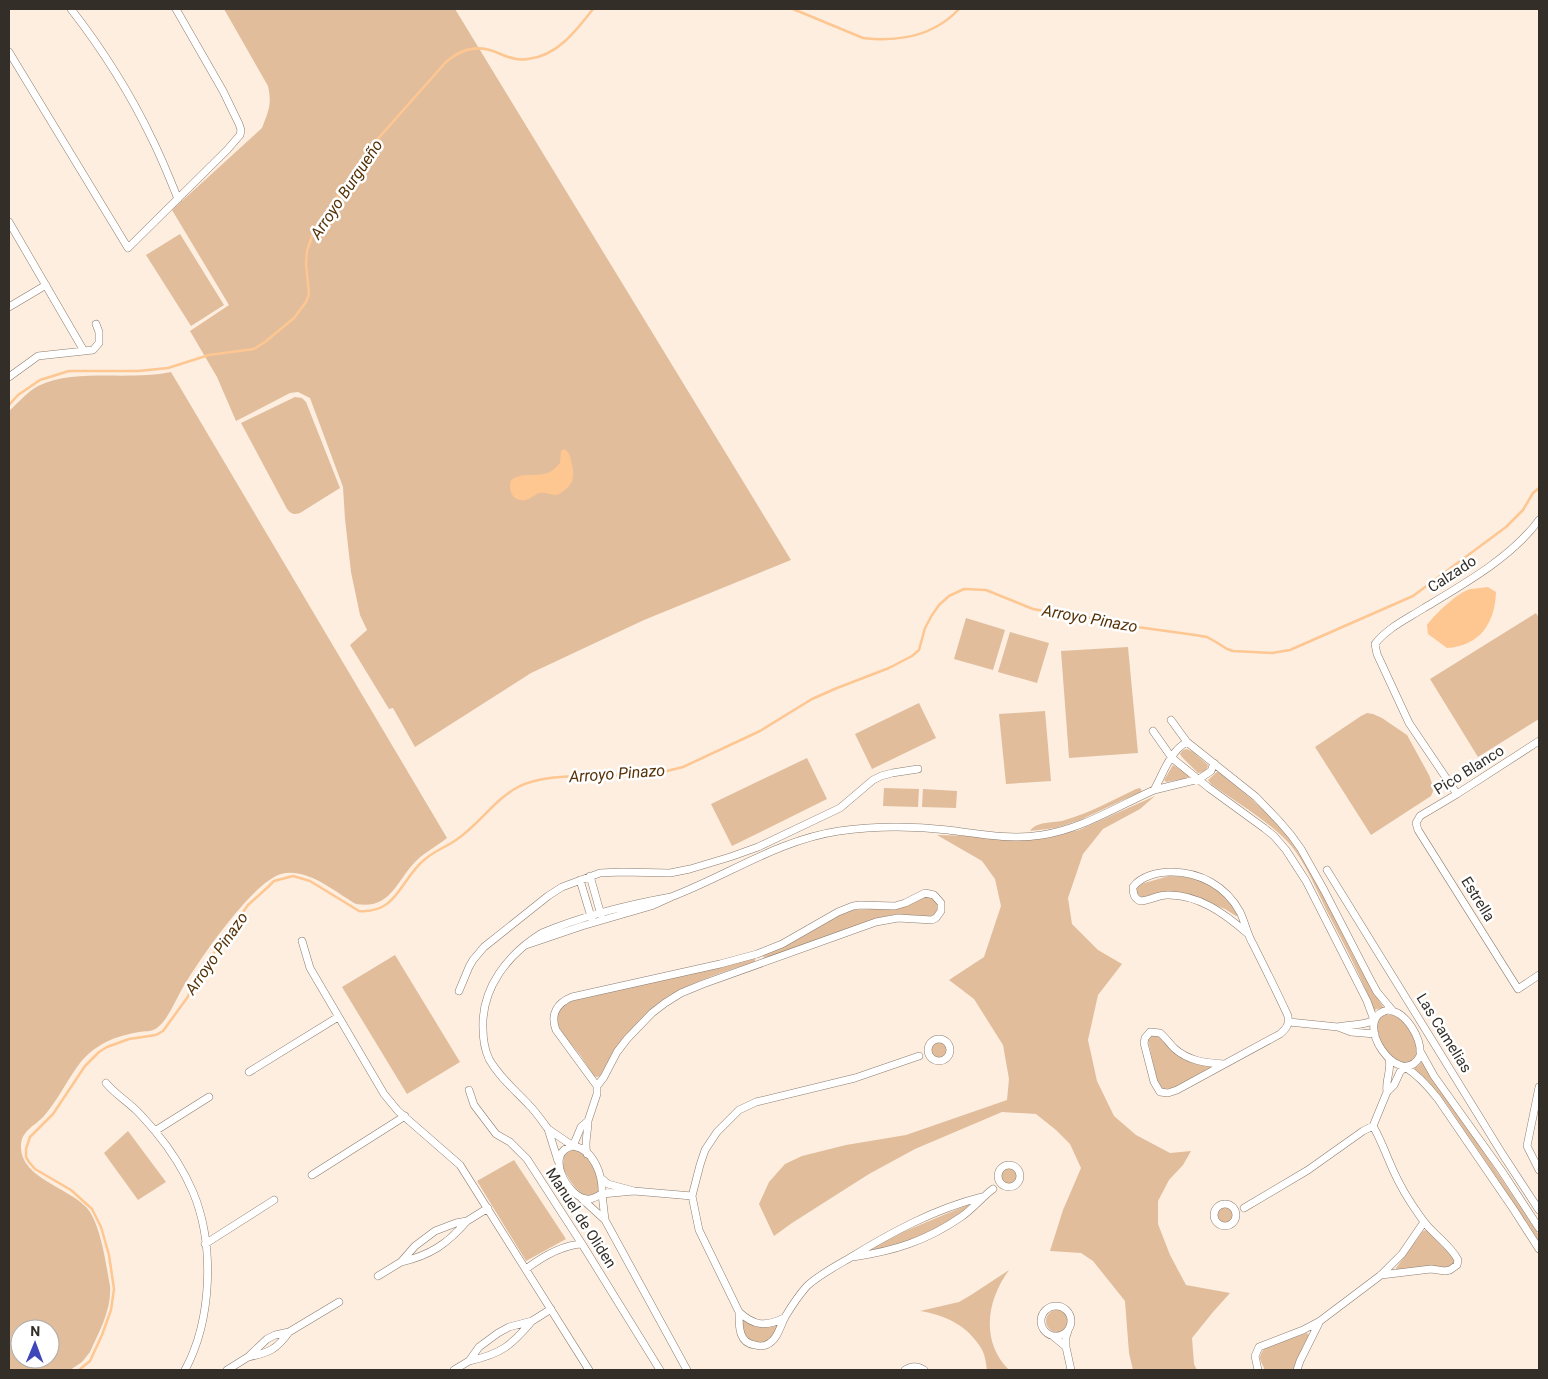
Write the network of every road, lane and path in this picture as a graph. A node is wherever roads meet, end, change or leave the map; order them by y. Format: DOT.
graph roads {
  1 [pos="71,9"];
  2 [pos="176,9"];
  3 [pos="9,52"];
  4 [pos="178,199"];
  5 [pos="9,222"];
  6 [pos="46,285"];
  7 [pos="9,307"];
  8 [pos="96,324"];
  9 [pos="84,352"];
  10 [pos="9,377"];
  11 [pos="1539,520"];
  12 [pos="1171,720"];
  13 [pos="1153,731"];
  14 [pos="1539,741"];
  15 [pos="1187,742"];
  16 [pos="1172,758"];
  17 [pos="1214,763"];
  18 [pos="918,769"];
  19 [pos="1199,779"];
  20 [pos="1154,790"];
  21 [pos="1456,794"];
  22 [pos="1416,824"];
  23 [pos="1326,870"];
  24 [pos="590,876"];
  25 [pos="580,880"];
  26 [pos="602,916"];
  27 [pos="592,919"];
  28 [pos="1247,934"];
  29 [pos="302,941"];
  30 [pos="757,954"];
  31 [pos="760,964"];
  32 [pos="1539,975"];
  33 [pos="459,991"];
  34 [pos="1393,1011"];
  35 [pos="338,1017"];
  36 [pos="1374,1020"];
  37 [pos="1289,1022"];
  38 [pos="1338,1027"];
  39 [pos="1375,1034"];
  40 [pos="928,1047"];
  41 [pos="1420,1051"];
  42 [pos="919,1056"];
  43 [pos="931,1058"];
  44 [pos="1388,1058"];
  45 [pos="1224,1064"];
  46 [pos="1405,1067"];
  47 [pos="249,1072"];
  48 [pos="106,1083"];
  49 [pos="597,1086"];
  50 [pos="1539,1087"];
  51 [pos="469,1090"];
  52 [pos="1387,1092"];
  53 [pos="209,1097"];
  54 [pos="405,1116"];
  55 [pos="588,1121"];
  56 [pos="1373,1126"];
  57 [pos="548,1129"];
  58 [pos="155,1131"];
  59 [pos="572,1146"];
  60 [pos="587,1154"];
  61 [pos="558,1163"];
  62 [pos="1539,1170"];
  63 [pos="312,1175"];
  64 [pos="602,1178"];
  65 [pos="998,1178"];
  66 [pos="1006,1186"];
  67 [pos="993,1189"];
  68 [pos="634,1190"];
  69 [pos="602,1194"];
  70 [pos="692,1196"];
  71 [pos="580,1197"];
  72 [pos="982,1197"];
  73 [pos="274,1200"];
  74 [pos="1231,1206"];
  75 [pos="488,1208"];
  76 [pos="1244,1208"];
  77 [pos="1539,1210"];
  78 [pos="1235,1217"];
  79 [pos="605,1220"];
  80 [pos="467,1221"];
  81 [pos="1424,1222"];
  82 [pos="1539,1228"];
  83 [pos="205,1244"];
  84 [pos="582,1244"];
  85 [pos="1539,1249"];
  86 [pos="850,1258"];
  87 [pos="401,1262"];
  88 [pos="526,1269"];
  89 [pos="1381,1275"];
  90 [pos="378,1276"];
  91 [pos="339,1302"];
  92 [pos="551,1310"];
  93 [pos="739,1312"];
  94 [pos="784,1318"];
  95 [pos="532,1321"];
  96 [pos="1320,1321"];
  97 [pos="1068,1331"];
  98 [pos="289,1332"];
  99 [pos="1053,1336"];
  100 [pos="1066,1348"];
  101 [pos="248,1357"];
  102 [pos="469,1361"];
  103 [pos="185,1370"];
  104 [pos="227,1370"];
  105 [pos="454,1370"];
  106 [pos="589,1370"];
  107 [pos="660,1370"];
  108 [pos="687,1370"];
  109 [pos="905,1370"];
  110 [pos="924,1370"];
  111 [pos="1071,1370"];
  112 [pos="1258,1370"];
  113 [pos="1297,1370"];
  1 -- 4 [label="street"];
  2 -- 4 [label="street"];
  3 -- 4 [label="street"];
  5 -- 6 [label="street"];
  6 -- 7 [label="street"];
  6 -- 9 [label="street"];
  8 -- 9 [label="street"];
  9 -- 10 [label="street"];
  11 -- 21 [label="street, Calzado"];
  12 -- 15 [label="street"];
  13 -- 16 [label="street"];
  14 -- 21 [label="street, Pico Blanco"];
  15 -- 16 [label="street"];
  15 -- 17 [label="street"];
  16 -- 19 [label="street"];
  16 -- 20 [label="street"];
  17 -- 19 [label="street"];
  17 -- 34 [label="street"];
  18 -- 24 [label="street"];
  19 -- 20 [label="street"];
  19 -- 36 [label="street"];
  20 -- 26 [label="street"];
  21 -- 22 [label="street, Pico Blanco"];
  22 -- 32 [label="street, Estrella"];
  23 -- 77 [label="street, Las Camelias"];
  24 -- 25 [label="street"];
  24 -- 26 [label="street"];
  25 -- 27 [label="street"];
  25 -- 33 [label="street"];
  26 -- 27 [label="street"];
  27 -- 57 [label="street"];
  28 -- 28 [label="street"];
  28 -- 37 [label="street"];
  29 -- 35 [label="street"];
  30 -- 31 [label="street"];
  30 -- 31 [label="street"];
  30 -- 49 [label="street"];
  31 -- 49 [label="street"];
  34 -- 36 [label="street"];
  34 -- 41 [label="street"];
  35 -- 47 [label="street"];
  35 -- 54 [label="street"];
  36 -- 38 [label="street"];
  36 -- 39 [label="street"];
  37 -- 38 [label="street"];
  37 -- 45 [label="street"];
  38 -- 39 [label="street"];
  39 -- 44 [label="street"];
  40 -- 42 [label="street"];
  40 -- 43 [label="street"];
  40 -- 43 [label="street"];
  41 -- 46 [label="street"];
  41 -- 82 [label="street"];
  42 -- 43 [label="street"];
  42 -- 70 [label="street"];
  44 -- 46 [label="street"];
  44 -- 52 [label="street"];
  45 -- 45 [label="street"];
  46 -- 52 [label="street"];
  46 -- 85 [label="street"];
  48 -- 58 [label="street"];
  49 -- 55 [label="street"];
  50 -- 62 [label="street"];
  51 -- 84 [label="street, Manuel de Oliden"];
  52 -- 56 [label="street"];
  53 -- 58 [label="street"];
  54 -- 63 [label="street"];
  54 -- 75 [label="street"];
  55 -- 59 [label="street"];
  55 -- 60 [label="street"];
  56 -- 76 [label="street"];
  56 -- 81 [label="street"];
  57 -- 59 [label="street"];
  57 -- 61 [label="street"];
  58 -- 83 [label="street"];
  59 -- 60 [label="street"];
  59 -- 61 [label="street"];
  60 -- 64 [label="street"];
  61 -- 71 [label="street"];
  64 -- 68 [label="street"];
  64 -- 69 [label="street"];
  65 -- 66 [label="street"];
  65 -- 66 [label="street"];
  65 -- 67 [label="street"];
  66 -- 67 [label="street"];
  67 -- 72 [label="street"];
  68 -- 69 [label="street"];
  68 -- 70 [label="street"];
  69 -- 71 [label="street"];
  69 -- 79 [label="street"];
  70 -- 93 [label="street"];
  71 -- 79 [label="street"];
  72 -- 86 [label="street"];
  72 -- 86 [label="street"];
  73 -- 83 [label="street"];
  74 -- 76 [label="street"];
  74 -- 78 [label="street"];
  74 -- 78 [label="street"];
  75 -- 80 [label="street"];
  75 -- 88 [label="street"];
  76 -- 78 [label="street"];
  79 -- 108 [label="street"];
  80 -- 87 [label="street"];
  80 -- 87 [label="street"];
  81 -- 89 [label="street"];
  81 -- 89 [label="street"];
  83 -- 103 [label="street"];
  84 -- 88 [label="street"];
  84 -- 107 [label="street, Manuel de Oliden"];
  86 -- 94 [label="street"];
  87 -- 90 [label="street"];
  88 -- 92 [label="street"];
  89 -- 96 [label="street"];
  91 -- 98 [label="street"];
  92 -- 95 [label="street"];
  92 -- 106 [label="street"];
  93 -- 94 [label="street"];
  93 -- 94 [label="street"];
  95 -- 102 [label="street"];
  95 -- 102 [label="street"];
  96 -- 112 [label="street"];
  96 -- 113 [label="street"];
  97 -- 99 [label="street"];
  97 -- 99 [label="street"];
  97 -- 100 [label="street"];
  98 -- 101 [label="street"];
  98 -- 101 [label="street"];
  99 -- 100 [label="street"];
  100 -- 111 [label="street"];
  101 -- 104 [label="street"];
  102 -- 105 [label="street"];
  109 -- 110 [label="street"];
}
